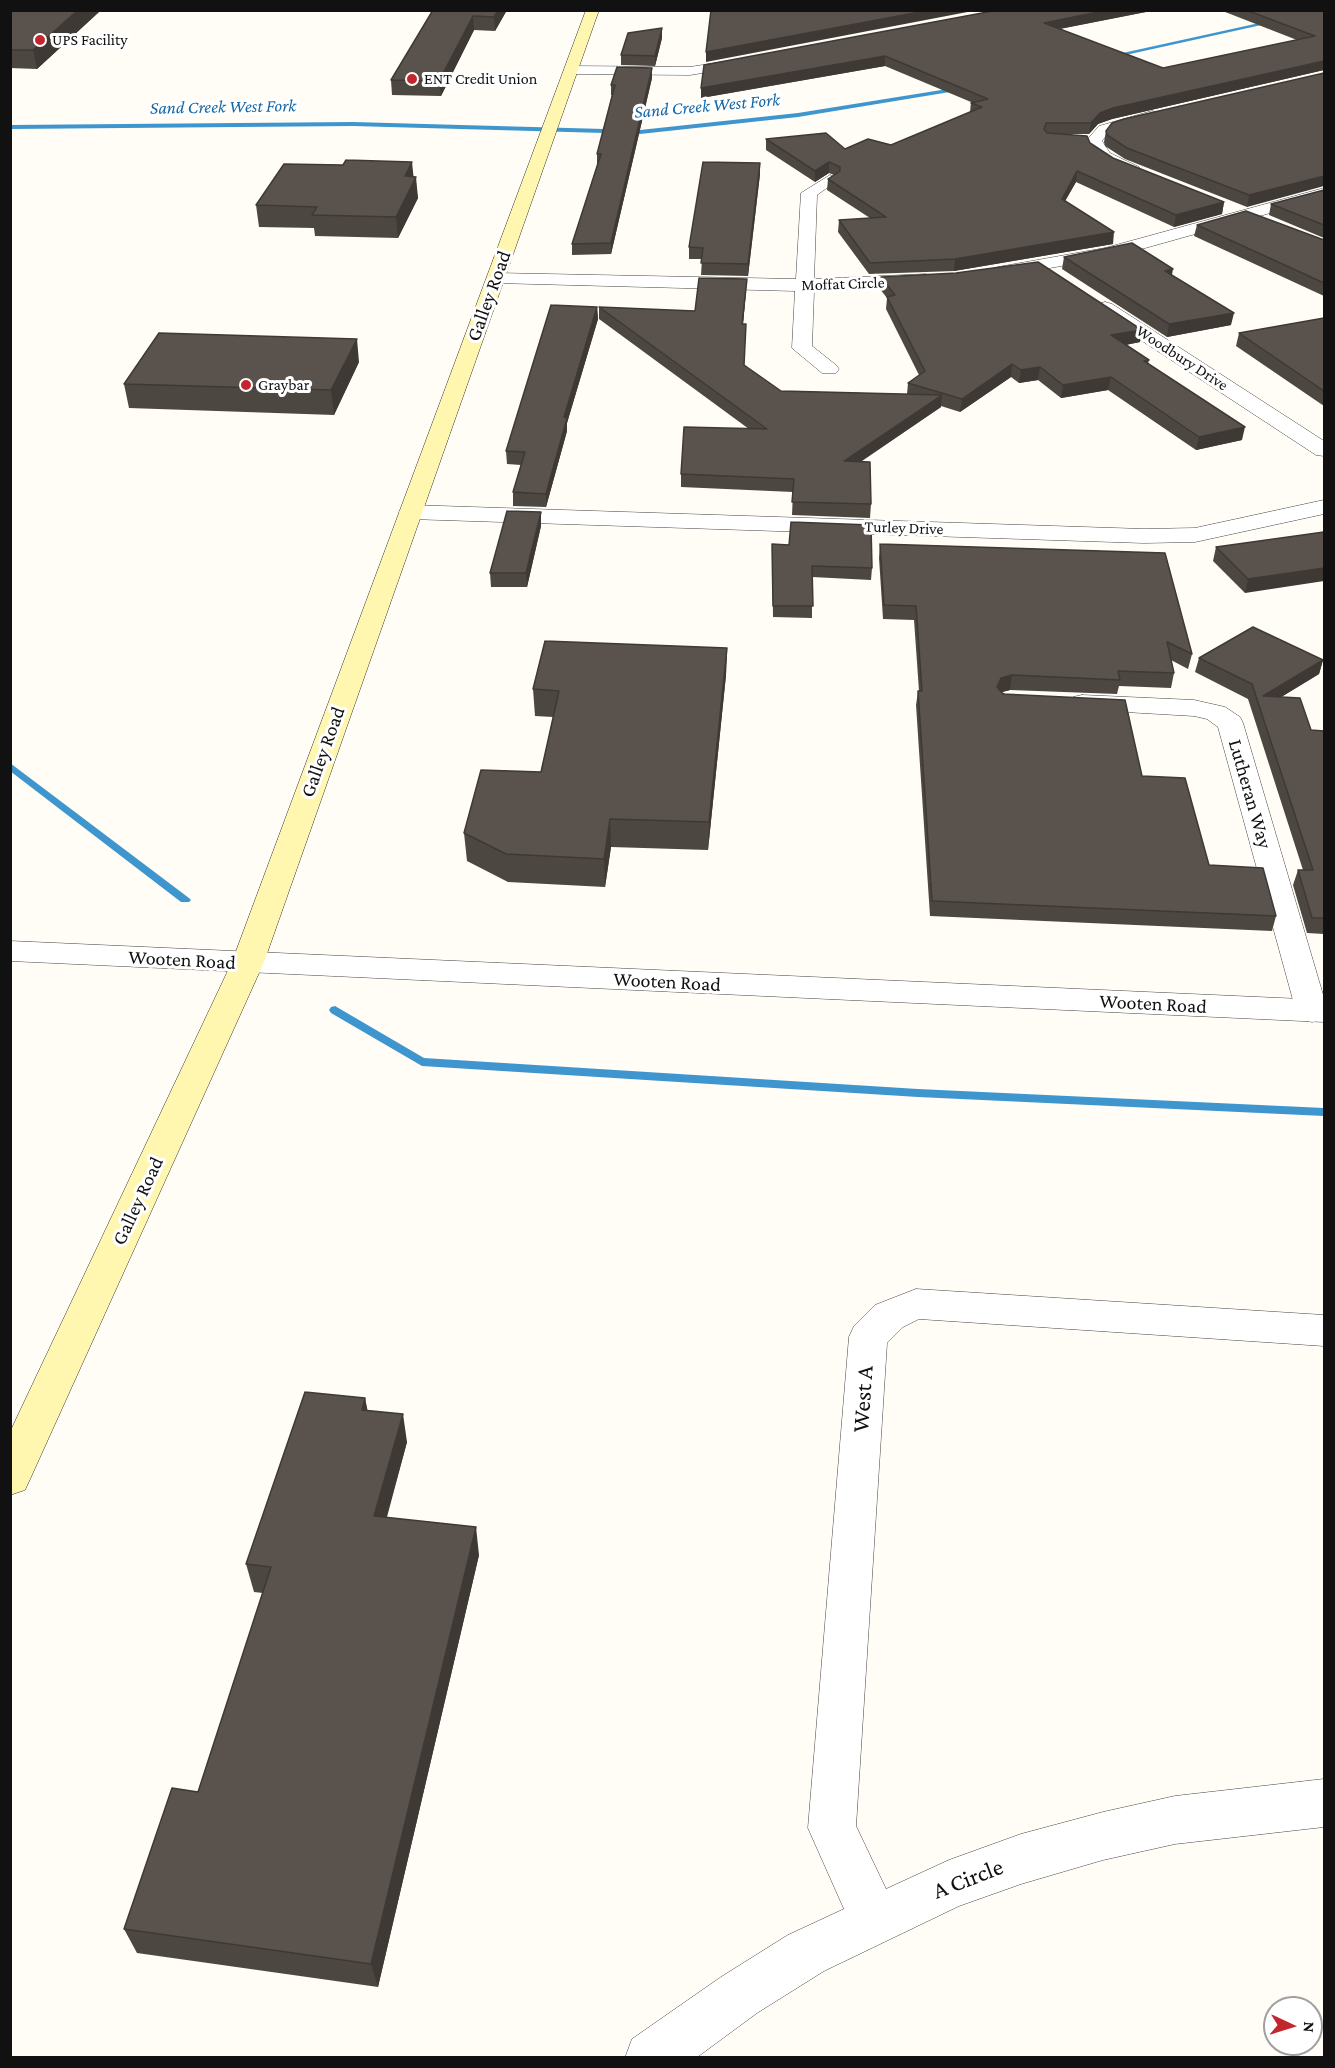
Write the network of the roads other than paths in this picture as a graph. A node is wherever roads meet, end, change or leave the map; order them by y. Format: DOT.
graph roads {
  1 [pos="593,10"];
  2 [pos="760,60"];
  3 [pos="571,70"];
  4 [pos="1163,114"];
  5 [pos="1073,139"];
  6 [pos="1094,141"];
  7 [pos="1149,176"];
  8 [pos="830,180"];
  9 [pos="1324,193"];
  10 [pos="1222,205"];
  11 [pos="1246,214"];
  12 [pos="1270,224"];
  13 [pos="1040,266"];
  14 [pos="976,275"];
  15 [pos="496,278"];
  16 [pos="1059,278"];
  17 [pos="943,279"];
  18 [pos="805,285"];
  19 [pos="1088,297"];
  20 [pos="829,369"];
  21 [pos="1324,450"];
  22 [pos="1324,507"];
  23 [pos="410,512"];
  24 [pos="1056,702"];
  25 [pos="10,951"];
  26 [pos="248,962"];
  27 [pos="1318,1011"];
  28 [pos="1324,1331"];
  29 [pos="10,1477"];
  30 [pos="1324,1803"];
  31 [pos="874,1920"];
  32 [pos="651,2058"];
  1 -- 3 [label="main road, Galley Road"];
  2 -- 3 [label="street"];
  3 -- 15 [label="main road, Galley Road"];
  4 -- 6 [label="street"];
  5 -- 6 [label="street"];
  6 -- 7 [label="street"];
  8 -- 18 [label="street"];
  9 -- 11 [label="street"];
  10 -- 11 [label="street"];
  11 -- 12 [label="street"];
  11 -- 13 [label="street"];
  13 -- 14 [label="street"];
  13 -- 16 [label="street"];
  15 -- 18 [label="street, Moffat Circle"];
  15 -- 23 [label="main road, Galley Road"];
  17 -- 18 [label="street, Moffat Circle"];
  18 -- 20 [label="street"];
  19 -- 21 [label="street, Woodbury Drive"];
  22 -- 23 [label="street, Turley Drive"];
  23 -- 26 [label="main road, Galley Road"];
  24 -- 27 [label="street, Lutheran Way"];
  25 -- 26 [label="street, Wooten Road"];
  26 -- 27 [label="street, Wooten Road"];
  26 -- 29 [label="main road, Galley Road"];
  28 -- 31 [label="street, West A"];
  30 -- 31 [label="street, A Circle"];
  31 -- 32 [label="street, A Circle"];
}
